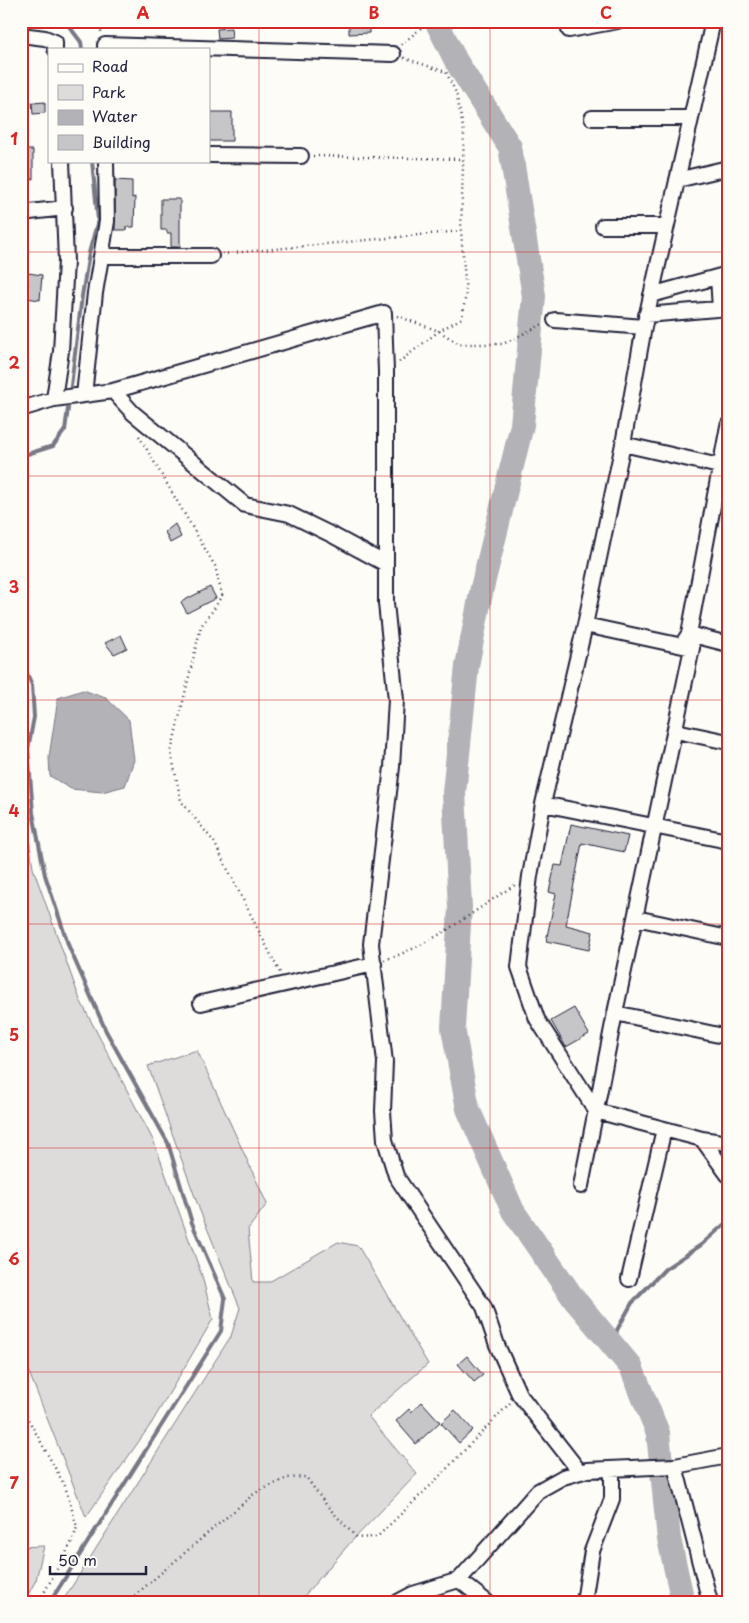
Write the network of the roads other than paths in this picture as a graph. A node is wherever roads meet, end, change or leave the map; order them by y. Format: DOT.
graph roads {
  1 [pos="618,21"];
  2 [pos="713,21"];
  3 [pos="570,30"];
  4 [pos="21,35"];
  5 [pos="55,48"];
  6 [pos="105,48"];
  7 [pos="201,48"];
  8 [pos="210,48"];
  9 [pos="393,54"];
  10 [pos="592,118"];
  11 [pos="691,118"];
  12 [pos="210,155"];
  13 [pos="301,156"];
  14 [pos="62,162"];
  15 [pos="106,162"];
  16 [pos="728,168"];
  17 [pos="677,180"];
  18 [pos="65,208"];
  19 [pos="21,213"];
  20 [pos="603,226"];
  21 [pos="666,226"];
  22 [pos="101,256"];
  23 [pos="211,256"];
  24 [pos="723,275"];
  25 [pos="651,295"];
  26 [pos="724,309"];
  27 [pos="555,320"];
  28 [pos="645,321"];
  29 [pos="113,391"];
  30 [pos="80,396"];
  31 [pos="57,399"];
  32 [pos="21,409"];
  33 [pos="728,426"];
  34 [pos="623,444"];
  35 [pos="724,467"];
  36 [pos="386,564"];
  37 [pos="585,625"];
  38 [pos="688,642"];
  39 [pos="728,644"];
  40 [pos="676,731"];
  41 [pos="728,742"];
  42 [pos="543,804"];
  43 [pos="656,827"];
  44 [pos="728,842"];
  45 [pos="636,918"];
  46 [pos="728,938"];
  47 [pos="374,964"];
  48 [pos="201,1003"];
  49 [pos="615,1013"];
  50 [pos="728,1037"];
  51 [pos="596,1111"];
  52 [pos="664,1129"];
  53 [pos="702,1139"];
  54 [pos="728,1144"];
  55 [pos="728,1175"];
  56 [pos="581,1186"];
  57 [pos="629,1279"];
  58 [pos="728,1456"];
  59 [pos="676,1466"];
  60 [pos="612,1470"];
  61 [pos="580,1472"];
  62 [pos="460,1580"];
  63 [pos="398,1602"];
  64 [pos="487,1602"];
  65 [pos="584,1602"];
  66 [pos="710,1602"];
  1 -- 3 [label="street"];
  2 -- 11 [label="street"];
  4 -- 5 [label="street"];
  6 -- 7 [label="street"];
  8 -- 9 [label="street"];
  10 -- 11 [label="street"];
  11 -- 17 [label="street"];
  12 -- 13 [label="street"];
  14 -- 18 [label="street"];
  15 -- 22 [label="street"];
  16 -- 17 [label="street"];
  17 -- 21 [label="street"];
  18 -- 19 [label="street"];
  18 -- 31 [label="street"];
  20 -- 21 [label="street"];
  21 -- 25 [label="street"];
  22 -- 23 [label="street"];
  22 -- 30 [label="street"];
  24 -- 25 [label="street"];
  24 -- 26 [label="street"];
  25 -- 28 [label="street"];
  26 -- 28 [label="street"];
  27 -- 28 [label="street"];
  28 -- 34 [label="street"];
  29 -- 30 [label="street"];
  29 -- 36 [label="street"];
  29 -- 36 [label="street"];
  30 -- 31 [label="street"];
  31 -- 32 [label="street"];
  33 -- 35 [label="street"];
  34 -- 35 [label="street"];
  34 -- 37 [label="street"];
  35 -- 38 [label="street"];
  36 -- 47 [label="street"];
  37 -- 38 [label="street"];
  37 -- 42 [label="street"];
  38 -- 39 [label="street"];
  38 -- 40 [label="street"];
  40 -- 41 [label="street"];
  40 -- 43 [label="street"];
  42 -- 43 [label="street"];
  42 -- 51 [label="street"];
  43 -- 44 [label="street"];
  43 -- 45 [label="street"];
  45 -- 46 [label="street"];
  45 -- 49 [label="street"];
  47 -- 48 [label="street"];
  47 -- 61 [label="street"];
  49 -- 50 [label="street"];
  49 -- 51 [label="street"];
  51 -- 52 [label="street"];
  51 -- 56 [label="street"];
  52 -- 53 [label="street"];
  52 -- 57 [label="street"];
  53 -- 54 [label="street"];
  53 -- 55 [label="street"];
  58 -- 59 [label="street"];
  59 -- 60 [label="street"];
  59 -- 66 [label="street"];
  60 -- 61 [label="street"];
  60 -- 65 [label="street"];
  61 -- 62 [label="street"];
  62 -- 63 [label="street"];
  62 -- 64 [label="street"];
}
